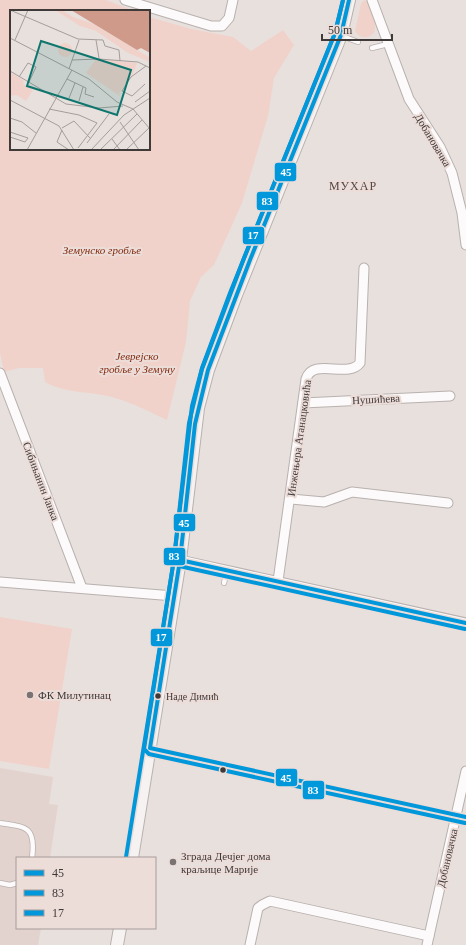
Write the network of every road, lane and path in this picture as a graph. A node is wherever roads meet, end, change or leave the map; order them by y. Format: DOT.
graph roads {
  1 [pos="125,0"];
  2 [pos="233,0"];
  3 [pos="349,0"];
  4 [pos="372,0"];
  5 [pos="341,35"];
  6 [pos="387,41"];
  7 [pos="358,42"];
  8 [pos="372,48"];
  9 [pos="466,245"];
  10 [pos="364,268"];
  11 [pos="0,373"];
  12 [pos="450,396"];
  13 [pos="303,403"];
  14 [pos="291,499"];
  15 [pos="448,504"];
  16 [pos="180,560"];
  17 [pos="227,570"];
  18 [pos="278,581"];
  19 [pos="0,582"];
  20 [pos="224,583"];
  21 [pos="82,588"];
  22 [pos="174,596"];
  23 [pos="466,623"];
  24 [pos="466,771"];
  25 [pos="0,823"];
  26 [pos="32,857"];
  27 [pos="132,857"];
  28 [pos="0,883"];
  29 [pos="16,883"];
  30 [pos="120,929"];
  31 [pos="428,940"];
  32 [pos="117,945"];
  33 [pos="250,945"];
  1 -- 2 [label="street"];
  3 -- 5 [label="main road"];
  4 -- 6 [label="street, Добановачка"];
  5 -- 7 [label="lane"];
  5 -- 16 [label="main road"];
  6 -- 8 [label="lane"];
  6 -- 9 [label="street, Добановачка"];
  10 -- 13 [label="street, Инжењера Атанацковића"];
  11 -- 21 [label="street, Сибињанин Јанка"];
  12 -- 13 [label="street, Нушићева"];
  13 -- 14 [label="street, Инжењера Атанацковића"];
  14 -- 15 [label="street"];
  14 -- 18 [label="street, Инжењера Атанацковића"];
  16 -- 17 [label="street"];
  16 -- 22 [label="main road"];
  17 -- 18 [label="street"];
  17 -- 20 [label="lane"];
  18 -- 23 [label="street"];
  19 -- 21 [label="street"];
  21 -- 22 [label="street"];
  22 -- 27 [label="main road"];
  24 -- 31 [label="street, Добановачка"];
  25 -- 26 [label="lane"];
  28 -- 29 [label="lane"];
  30 -- 32 [label="main road"];
  31 -- 33 [label="street"];
}
